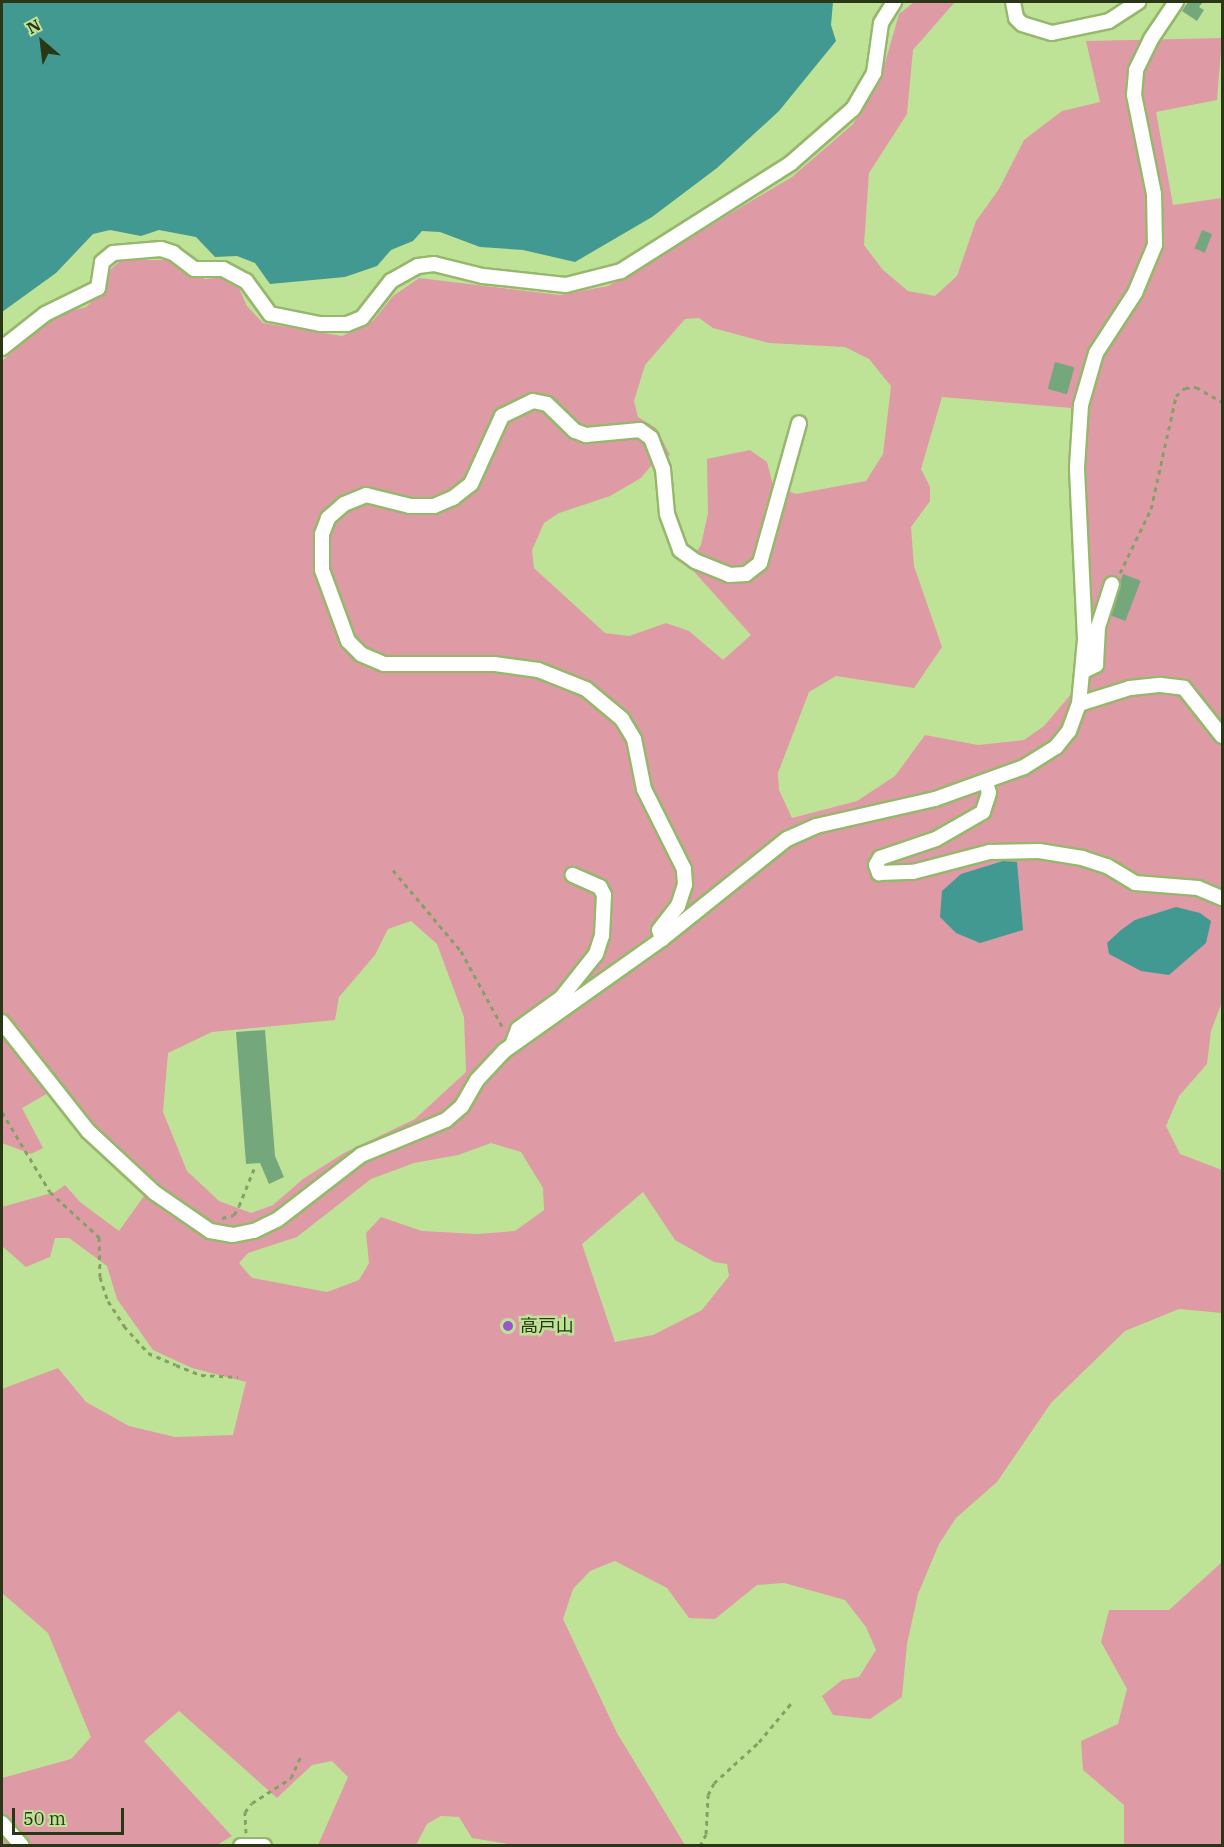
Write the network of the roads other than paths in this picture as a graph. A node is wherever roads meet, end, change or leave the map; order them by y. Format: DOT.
graph roads {
  1 [pos="894,2"];
  2 [pos="1013,2"];
  3 [pos="1138,2"];
  4 [pos="1176,2"];
  5 [pos="2,348"];
  6 [pos="799,423"];
  7 [pos="1112,584"];
  8 [pos="1082,672"];
  9 [pos="1079,704"];
  10 [pos="1222,736"];
  11 [pos="986,782"];
  12 [pos="573,874"];
  13 [pos="1222,898"];
  14 [pos="662,939"];
  15 [pos="2,1022"];
  16 [pos="512,1045"];
  17 [pos="2,1823"];
  18 [pos="22,1845"];
  19 [pos="244,1845"];
  20 [pos="264,1845"];
  1 -- 5 [label="street"];
  2 -- 3 [label="street"];
  4 -- 8 [label="street"];
  6 -- 14 [label="street"];
  7 -- 8 [label="street"];
  8 -- 9 [label="street"];
  9 -- 10 [label="street"];
  9 -- 11 [label="street"];
  11 -- 13 [label="street"];
  11 -- 14 [label="street"];
  12 -- 16 [label="street"];
  14 -- 16 [label="street"];
  15 -- 16 [label="street"];
  17 -- 18 [label="street"];
  19 -- 20 [label="street"];
}
